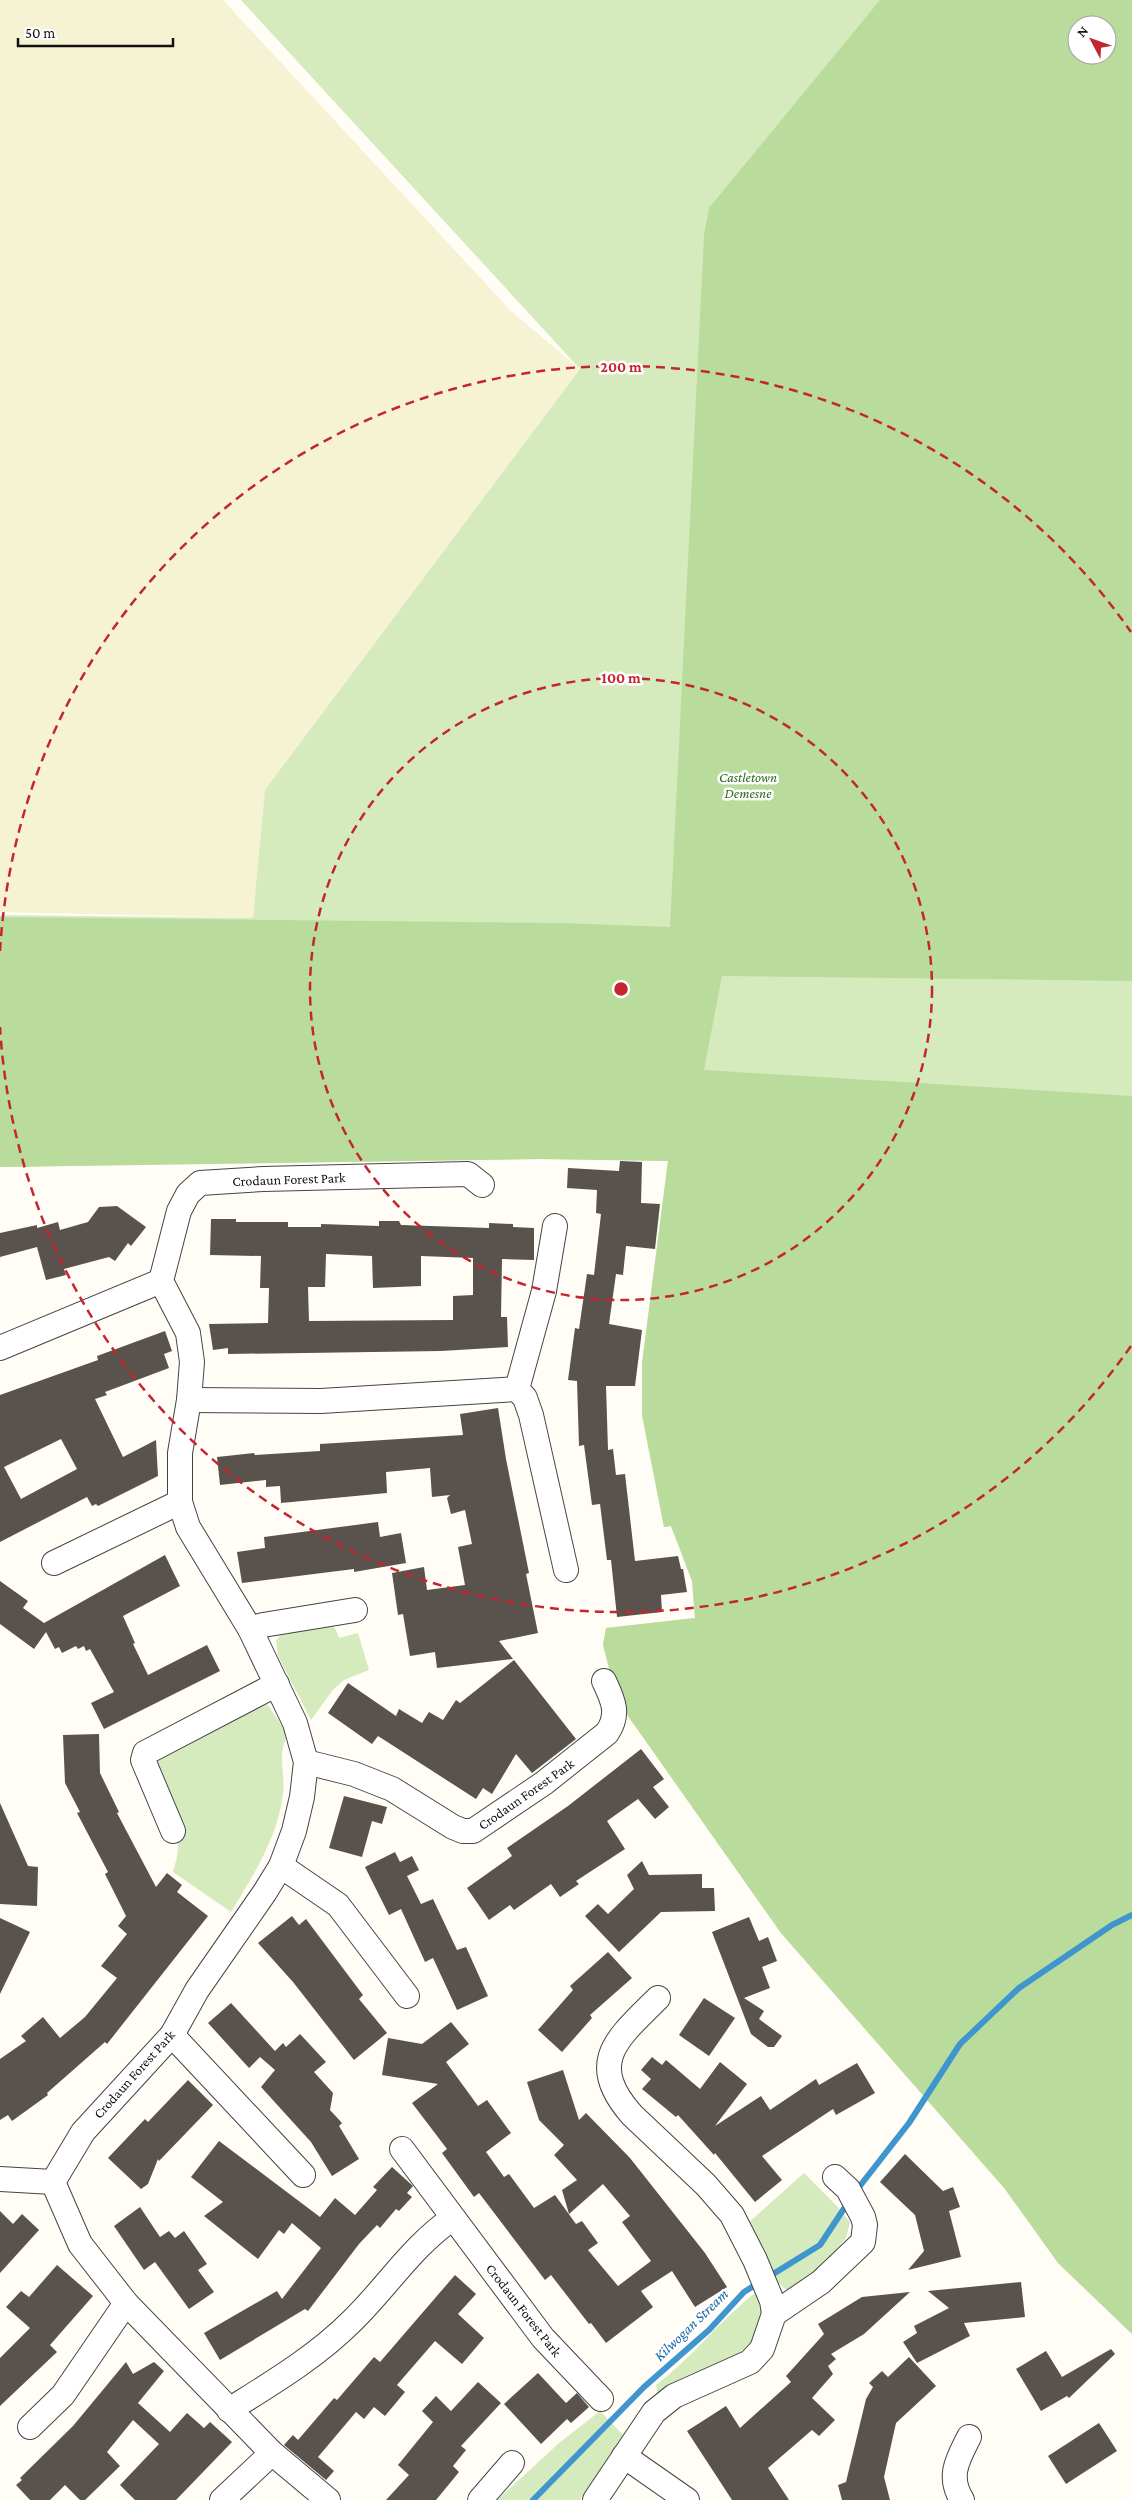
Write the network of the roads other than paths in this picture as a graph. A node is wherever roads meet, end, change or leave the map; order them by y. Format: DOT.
graph roads {
  1 [pos="482,1185"];
  2 [pos="555,1226"];
  3 [pos="160,1281"];
  4 [pos="0,1348"];
  5 [pos="517,1389"];
  6 [pos="189,1400"];
  7 [pos="180,1502"];
  8 [pos="54,1563"];
  9 [pos="566,1570"];
  10 [pos="354,1610"];
  11 [pos="250,1629"];
  12 [pos="604,1681"];
  13 [pos="277,1684"];
  14 [pos="306,1762"];
  15 [pos="173,1831"];
  16 [pos="281,1866"];
  17 [pos="407,1996"];
  18 [pos="651,2013"];
  19 [pos="172,2035"];
  20 [pos="402,2149"];
  21 [pos="303,2175"];
  22 [pos="0,2178"];
  23 [pos="53,2182"];
  24 [pos="847,2191"];
  25 [pos="453,2218"];
  26 [pos="126,2303"];
  27 [pos="774,2314"];
  28 [pos="601,2399"];
  29 [pos="229,2410"];
  30 [pos="30,2427"];
  31 [pos="969,2437"];
  32 [pos="272,2453"];
  33 [pos="624,2456"];
  34 [pos="512,2463"];
  35 [pos="222,2500"];
  36 [pos="328,2500"];
  37 [pos="480,2500"];
  38 [pos="595,2500"];
  39 [pos="687,2500"];
  40 [pos="962,2500"];
  1 -- 3 [label="street, Crodaun Forest Park"];
  2 -- 5 [label="street"];
  3 -- 4 [label="street"];
  3 -- 6 [label="street, Crodaun Forest Park"];
  5 -- 6 [label="street"];
  5 -- 9 [label="street"];
  6 -- 7 [label="street, Crodaun Forest Park"];
  7 -- 8 [label="street"];
  7 -- 11 [label="street, Crodaun Forest Park"];
  10 -- 11 [label="street"];
  11 -- 13 [label="street, Crodaun Forest Park"];
  12 -- 14 [label="street, Crodaun Forest Park"];
  13 -- 14 [label="street, Crodaun Forest Park"];
  13 -- 15 [label="street"];
  14 -- 16 [label="street, Crodaun Forest Park"];
  16 -- 17 [label="street"];
  16 -- 19 [label="street, Crodaun Forest Park"];
  18 -- 27 [label="street"];
  19 -- 21 [label="street"];
  19 -- 23 [label="street, Crodaun Forest Park"];
  20 -- 25 [label="street, Crodaun Forest Park"];
  22 -- 23 [label="street"];
  23 -- 26 [label="street"];
  24 -- 27 [label="street"];
  25 -- 28 [label="street, Crodaun Forest Park"];
  25 -- 29 [label="street"];
  26 -- 29 [label="street"];
  26 -- 30 [label="street"];
  27 -- 33 [label="street"];
  29 -- 32 [label="street"];
  31 -- 40 [label="street"];
  32 -- 35 [label="street"];
  32 -- 36 [label="street"];
  33 -- 38 [label="street"];
  33 -- 39 [label="street"];
  34 -- 37 [label="street"];
}
